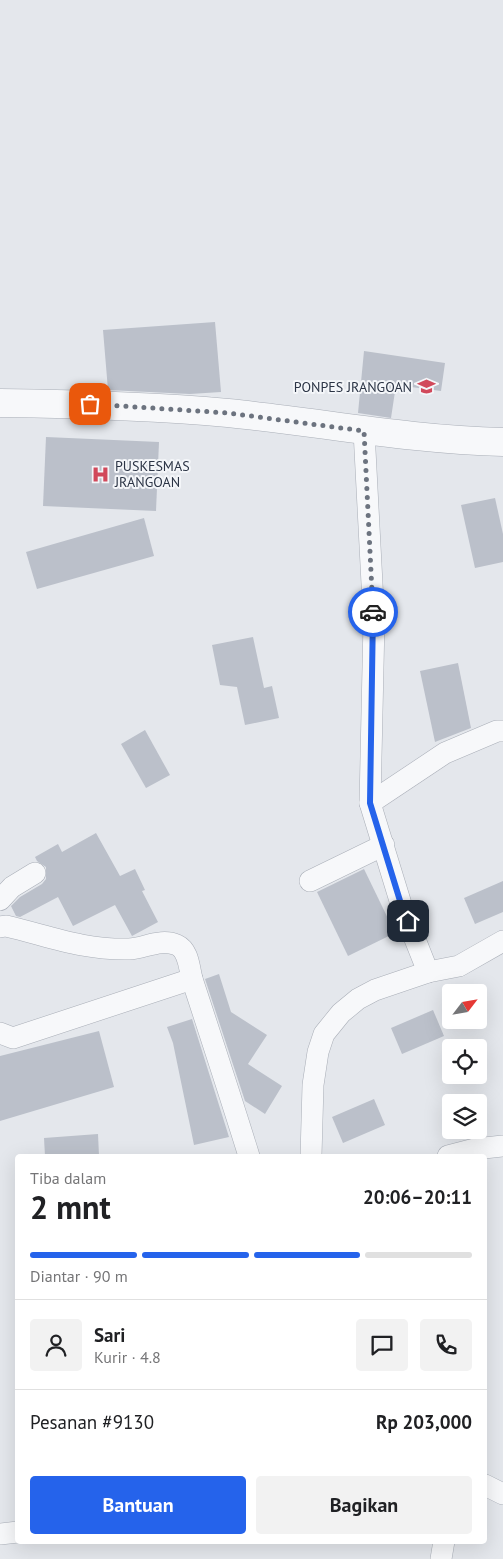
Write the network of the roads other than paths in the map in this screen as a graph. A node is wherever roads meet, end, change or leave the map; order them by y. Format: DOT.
graph roads {
  1 [pos="0,403"];
  2 [pos="364,431"];
  3 [pos="503,442"];
  4 [pos="503,731"];
  5 [pos="370,803"];
  6 [pos="384,845"];
  7 [pos="35,873"];
  8 [pos="310,881"];
  9 [pos="0,900"];
  10 [pos="0,927"];
  11 [pos="503,941"];
  12 [pos="428,972"];
  13 [pos="192,979"];
  14 [pos="0,1033"];
  15 [pos="503,1146"];
  16 [pos="247,1154"];
  17 [pos="312,1154"];
  18 [pos="455,1154"];
  19 [pos="487,1486"];
  20 [pos="503,1494"];
  21 [pos="15,1532"];
  22 [pos="0,1534"];
  23 [pos="444,1544"];
  24 [pos="441,1559"];
  1 -- 2 [label="street"];
  2 -- 3 [label="street"];
  2 -- 5 [label="street"];
  4 -- 5 [label="street"];
  5 -- 6 [label="street"];
  6 -- 8 [label="street"];
  6 -- 12 [label="street"];
  7 -- 9 [label="street"];
  10 -- 13 [label="street"];
  11 -- 12 [label="street"];
  12 -- 17 [label="street"];
  13 -- 14 [label="street"];
  13 -- 16 [label="street"];
  15 -- 18 [label="street"];
  19 -- 20 [label="street"];
  21 -- 22 [label="street"];
  23 -- 24 [label="street"];
}
